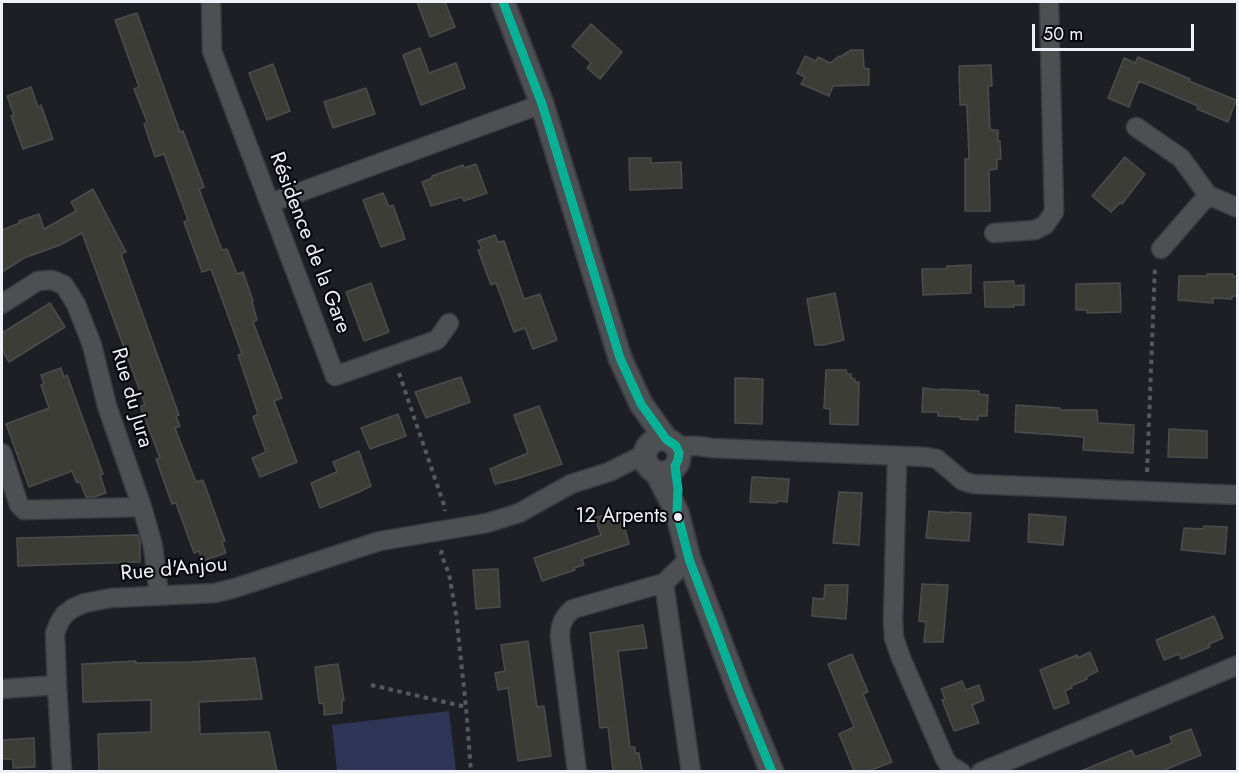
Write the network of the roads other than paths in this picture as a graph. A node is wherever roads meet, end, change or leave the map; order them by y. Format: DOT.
graph roads {
  1 [pos="211,2"];
  2 [pos="504,2"];
  3 [pos="1049,2"];
  4 [pos="542,104"];
  5 [pos="1136,127"];
  6 [pos="1208,195"];
  7 [pos="270,202"];
  8 [pos="1238,208"];
  9 [pos="994,233"];
  10 [pos="1161,249"];
  11 [pos="2,304"];
  12 [pos="449,323"];
  13 [pos="2,453"];
  14 [pos="662,456"];
  15 [pos="897,457"];
  16 [pos="1238,495"];
  17 [pos="142,507"];
  18 [pos="689,559"];
  19 [pos="664,584"];
  20 [pos="159,595"];
  21 [pos="1238,665"];
  22 [pos="57,685"];
  23 [pos="2,688"];
  24 [pos="62,771"];
  25 [pos="577,771"];
  26 [pos="691,771"];
  27 [pos="772,771"];
  28 [pos="961,771"];
  29 [pos="981,771"];
  1 -- 7 [label="street, Résidence de la Gare"];
  2 -- 4 [label="street"];
  3 -- 9 [label="street"];
  4 -- 7 [label="street"];
  4 -- 14 [label="street"];
  5 -- 6 [label="street"];
  6 -- 8 [label="street"];
  6 -- 10 [label="street"];
  7 -- 12 [label="street, Résidence de la Gare"];
  11 -- 17 [label="street, Rue du Jura"];
  13 -- 17 [label="street"];
  14 -- 15 [label="street, Rue d'Anjou"];
  14 -- 18 [label="street"];
  14 -- 20 [label="street, Rue d'Anjou"];
  15 -- 16 [label="street"];
  15 -- 28 [label="street"];
  17 -- 20 [label="street, Rue du Jura"];
  18 -- 19 [label="street"];
  18 -- 27 [label="street"];
  19 -- 25 [label="street"];
  19 -- 26 [label="street"];
  20 -- 22 [label="street, Rue d'Anjou"];
  21 -- 29 [label="street"];
  22 -- 23 [label="street"];
  22 -- 24 [label="street, Rue d'Anjou"];
}
